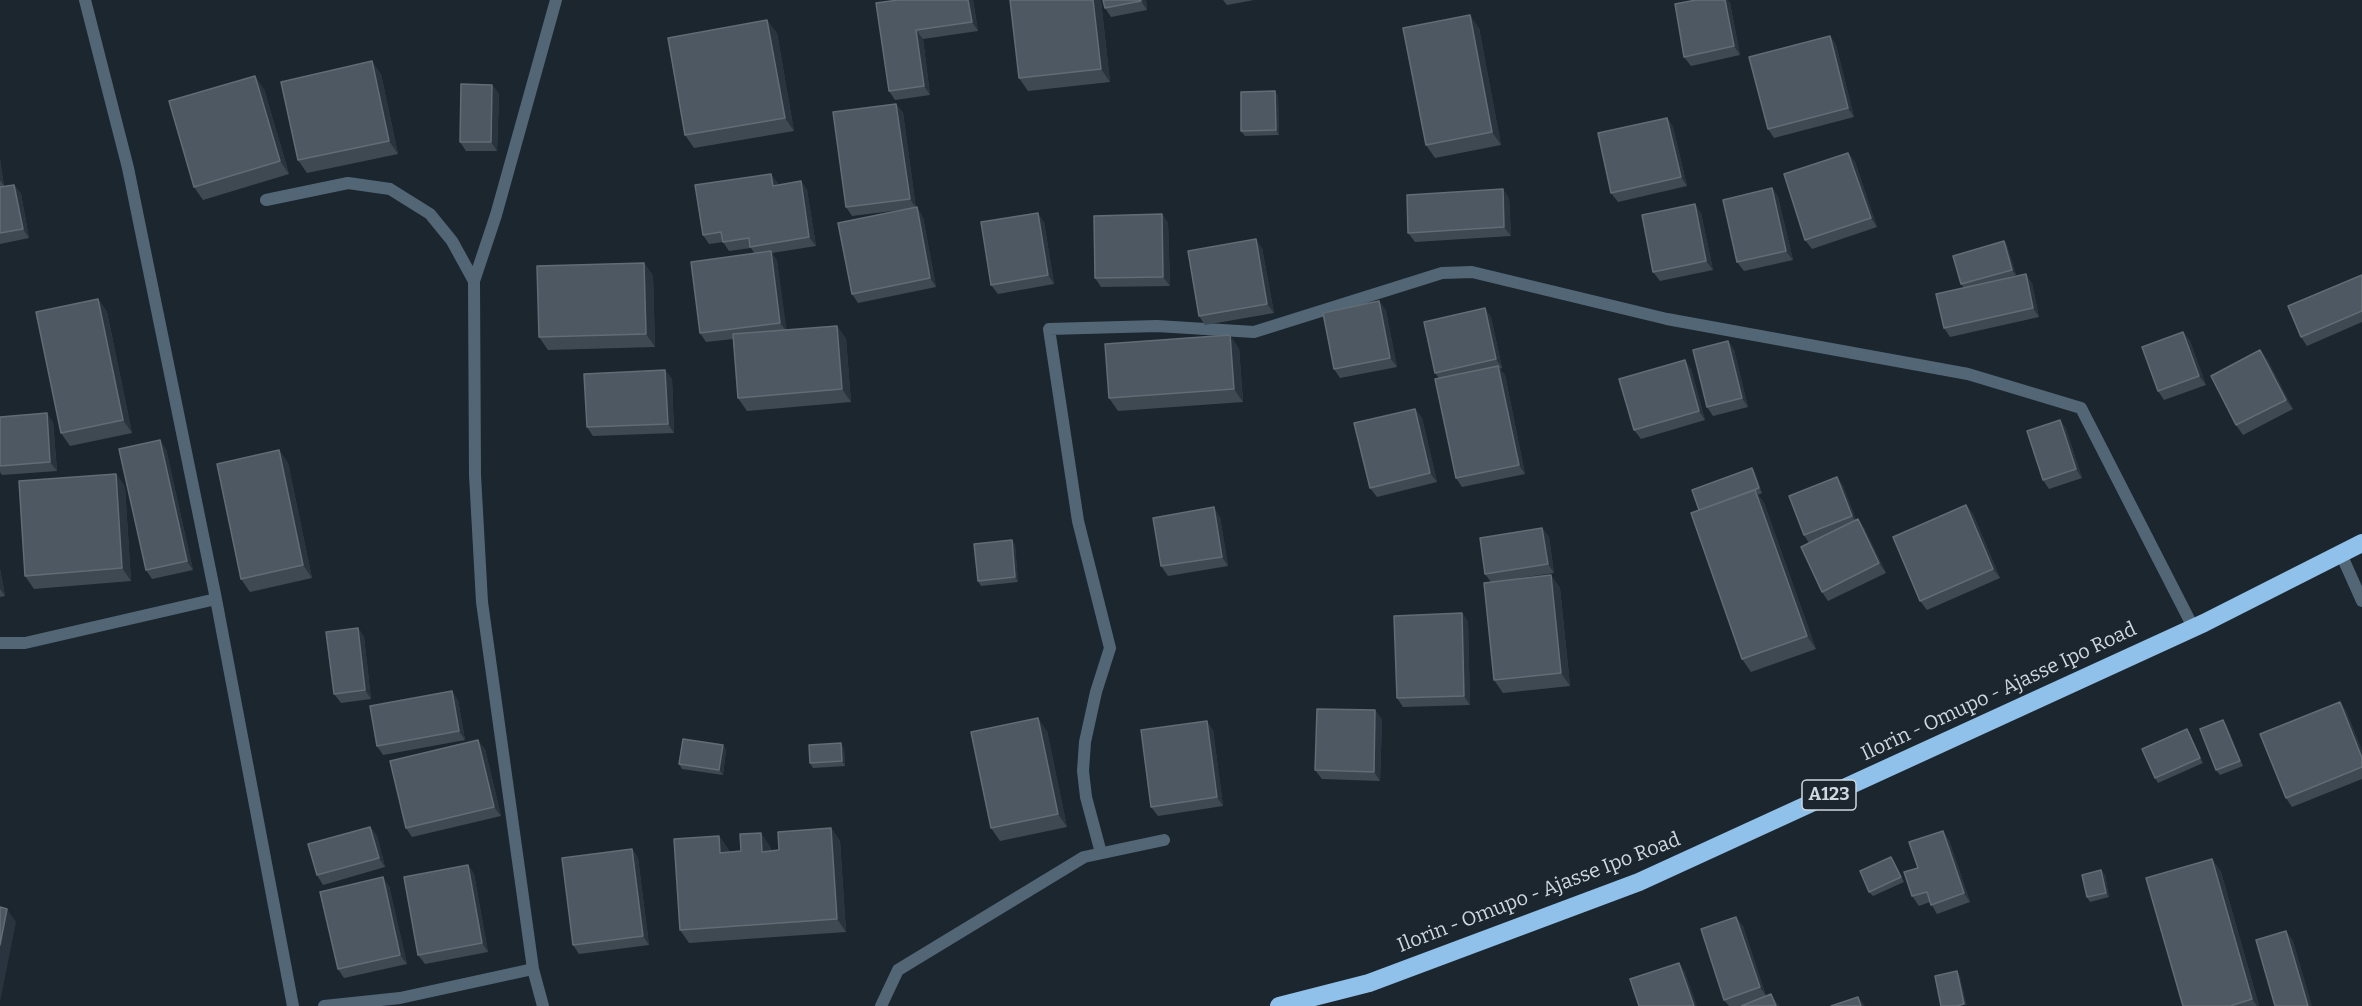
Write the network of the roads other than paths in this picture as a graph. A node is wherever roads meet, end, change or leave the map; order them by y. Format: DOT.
graph roads {
  1 [pos="85,0"];
  2 [pos="556,0"];
  3 [pos="266,200"];
  4 [pos="474,281"];
  5 [pos="2362,543"];
  6 [pos="2342,554"];
  7 [pos="216,599"];
  8 [pos="2362,601"];
  9 [pos="2193,627"];
  10 [pos="0,643"];
  11 [pos="1164,840"];
  12 [pos="1101,853"];
  13 [pos="532,969"];
  14 [pos="293,1006"];
  15 [pos="324,1006"];
  16 [pos="543,1006"];
  17 [pos="881,1006"];
  18 [pos="1279,1006"];
  1 -- 7 [label="street"];
  2 -- 4 [label="street"];
  3 -- 4 [label="street"];
  4 -- 13 [label="street"];
  5 -- 6 [label="highway, Ilorin - Omupo - Ajasse Ipo Road / A123"];
  6 -- 8 [label="street"];
  6 -- 9 [label="highway, Ilorin - Omupo - Ajasse Ipo Road / A123"];
  7 -- 10 [label="street"];
  7 -- 14 [label="street"];
  9 -- 12 [label="street"];
  9 -- 18 [label="highway, Ilorin - Omupo - Ajasse Ipo Road / A123"];
  11 -- 12 [label="street"];
  12 -- 17 [label="street"];
  13 -- 15 [label="street"];
  13 -- 16 [label="street"];
}
